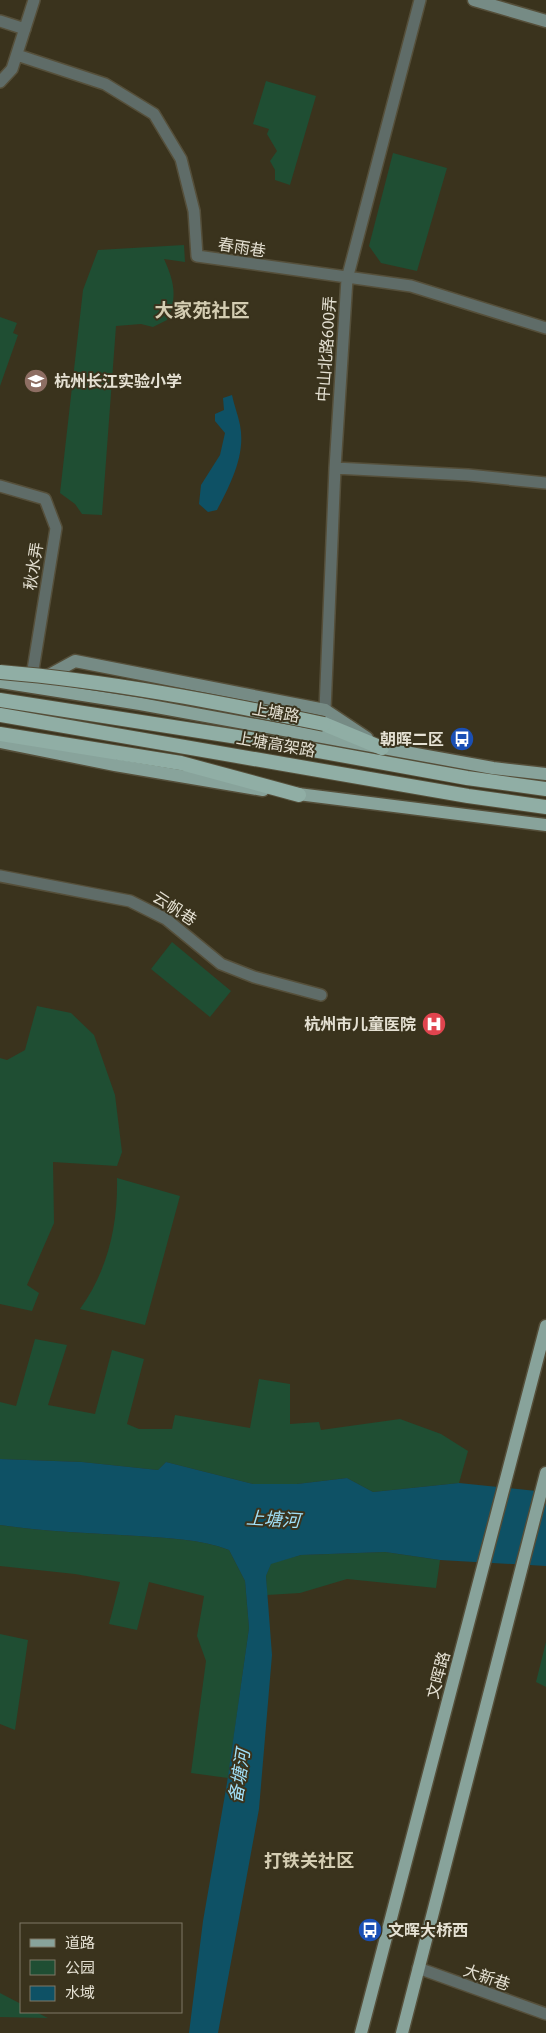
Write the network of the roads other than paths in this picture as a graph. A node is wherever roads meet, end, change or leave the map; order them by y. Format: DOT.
graph roads {
  1 [pos="34,0"];
  2 [pos="420,0"];
  3 [pos="474,0"];
  4 [pos="546,20"];
  5 [pos="0,21"];
  6 [pos="25,29"];
  7 [pos="17,55"];
  8 [pos="0,82"];
  9 [pos="347,279"];
  10 [pos="546,328"];
  11 [pos="335,468"];
  12 [pos="546,483"];
  13 [pos="0,486"];
  14 [pos="0,672"];
  15 [pos="0,682"];
  16 [pos="30,686"];
  17 [pos="0,700"];
  18 [pos="325,710"];
  19 [pos="0,715"];
  20 [pos="0,734"];
  21 [pos="0,742"];
  22 [pos="382,748"];
  23 [pos="546,774"];
  24 [pos="546,789"];
  25 [pos="299,794"];
  26 [pos="546,806"];
  27 [pos="546,825"];
  28 [pos="0,876"];
  29 [pos="321,995"];
  30 [pos="546,1326"];
  31 [pos="546,1473"];
  32 [pos="418,1968"];
  33 [pos="546,2014"];
  34 [pos="361,2033"];
  35 [pos="402,2033"];
  1 -- 6 [label="street"];
  2 -- 9 [label="street, 中山北路600弄"];
  3 -- 4 [label="main road"];
  5 -- 6 [label="street"];
  6 -- 7 [label="street"];
  7 -- 8 [label="street"];
  7 -- 9 [label="street, 春雨巷"];
  9 -- 10 [label="street, 春雨巷"];
  9 -- 11 [label="street, 中山北路600弄"];
  11 -- 12 [label="street"];
  11 -- 18 [label="street, 中山北路600弄"];
  13 -- 16 [label="street, 秋水弄"];
  14 -- 22 [label="highway, bridge"];
  15 -- 16 [label="main road, 上塘路"];
  16 -- 18 [label="main road"];
  16 -- 22 [label="main road, 上塘路"];
  17 -- 24 [label="highway, 上塘高架路"];
  18 -- 22 [label="main road"];
  19 -- 26 [label="highway, 上塘高架路"];
  20 -- 25 [label="highway"];
  21 -- 25 [label="main road"];
  22 -- 23 [label="main road, 上塘路"];
  25 -- 27 [label="main road"];
  28 -- 29 [label="street, 云帆巷"];
  30 -- 34 [label="main road, 文晖路"];
  31 -- 32 [label="main road"];
  32 -- 33 [label="street, 大新巷"];
  32 -- 35 [label="main road"];
}
